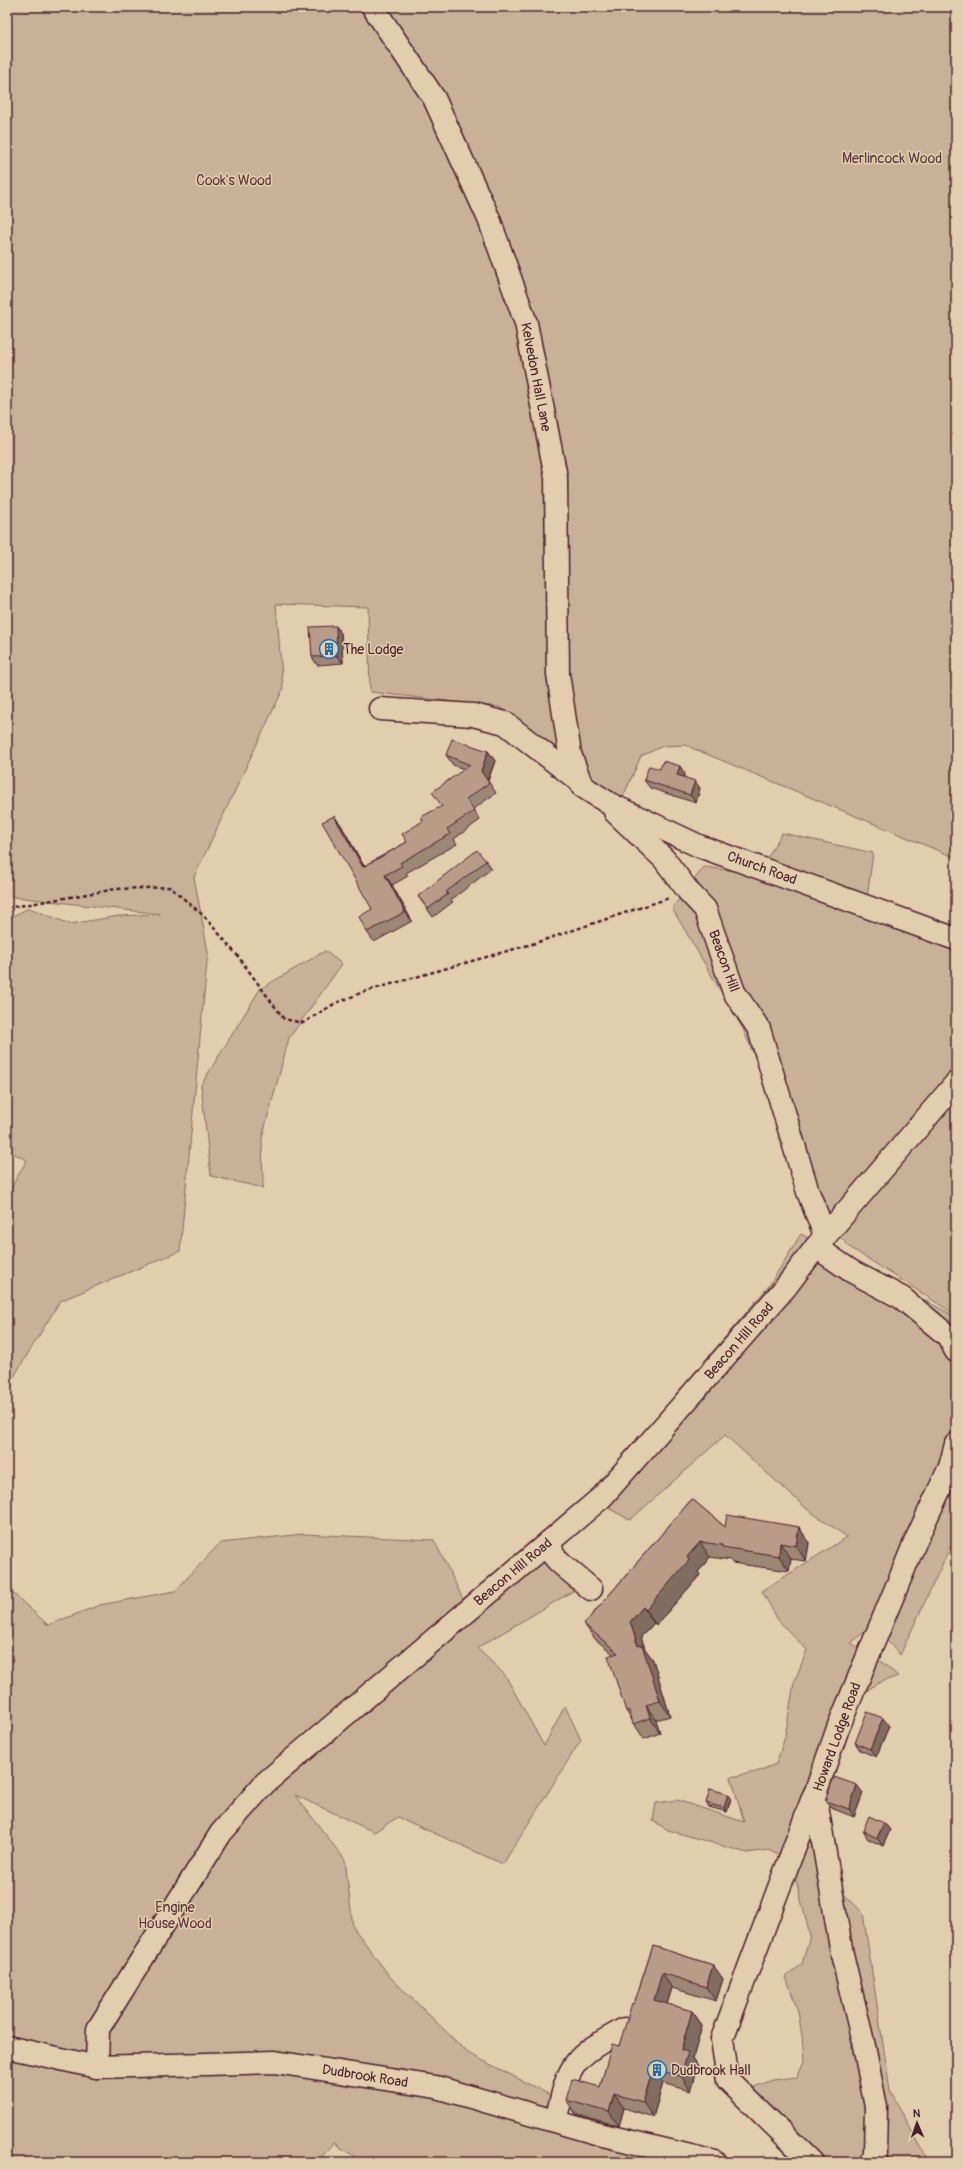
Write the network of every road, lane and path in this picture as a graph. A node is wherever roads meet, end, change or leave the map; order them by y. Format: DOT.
graph roads {
  1 [pos="373,7"];
  2 [pos="380,709"];
  3 [pos="578,780"];
  4 [pos="610,804"];
  5 [pos="689,892"];
  6 [pos="7,908"];
  7 [pos="956,938"];
  8 [pos="956,1083"];
  9 [pos="820,1241"];
  10 [pos="956,1351"];
  11 [pos="956,1444"];
  12 [pos="550,1542"];
  13 [pos="591,1589"];
  14 [pos="815,1794"];
  15 [pos="624,2029"];
  16 [pos="7,2047"];
  17 [pos="97,2067"];
  18 [pos="556,2121"];
  19 [pos="715,2162"];
  20 [pos="812,2162"];
  21 [pos="872,2162"];
  1 -- 3 [label="street, Kelvedon Hall Lane"];
  2 -- 3 [label="street, Church Road"];
  3 -- 4 [label="street, Church Road"];
  4 -- 5 [label="street, Beacon Hill"];
  4 -- 7 [label="street, Church Road"];
  5 -- 6 [label="path"];
  5 -- 9 [label="street, Beacon Hill"];
  8 -- 9 [label="street, Beacon Hill Road"];
  9 -- 10 [label="street"];
  9 -- 12 [label="street, Beacon Hill Road"];
  11 -- 14 [label="street, Howard Lodge Road"];
  12 -- 13 [label="street"];
  12 -- 17 [label="street, Beacon Hill Road"];
  14 -- 20 [label="street"];
  14 -- 21 [label="street, Howard Lodge Road"];
  15 -- 18 [label="street"];
  16 -- 17 [label="street, Dudbrook Road"];
  17 -- 18 [label="street, Dudbrook Road"];
  18 -- 19 [label="street, Dudbrook Road"];
}
